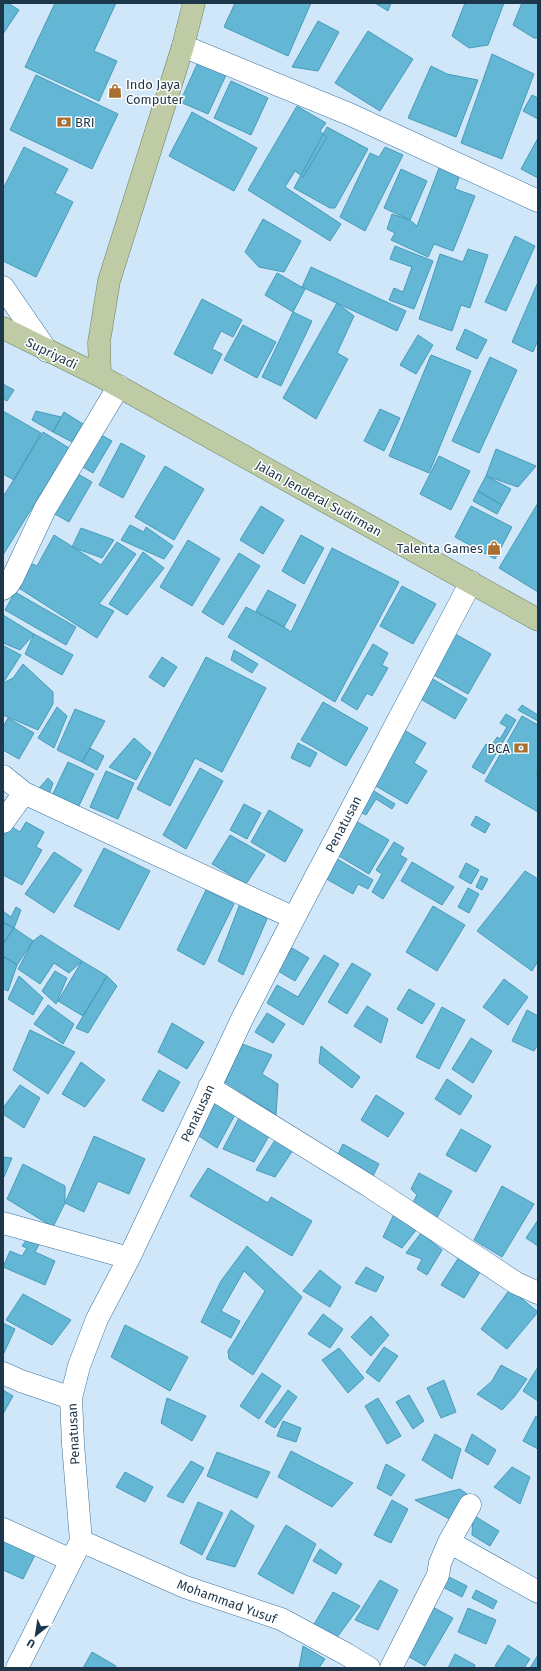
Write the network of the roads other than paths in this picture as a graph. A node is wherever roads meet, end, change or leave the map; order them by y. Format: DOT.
graph roads {
  1 [pos="194,3"];
  2 [pos="183,46"];
  3 [pos="538,201"];
  4 [pos="3,287"];
  5 [pos="3,328"];
  6 [pos="48,351"];
  7 [pos="100,376"];
  8 [pos="119,386"];
  9 [pos="471,582"];
  10 [pos="3,589"];
  11 [pos="538,620"];
  12 [pos="3,776"];
  13 [pos="24,793"];
  14 [pos="3,822"];
  15 [pos="294,918"];
  16 [pos="209,1086"];
  17 [pos="3,1223"];
  18 [pos="129,1258"];
  19 [pos="538,1294"];
  20 [pos="3,1373"];
  21 [pos="71,1398"];
  22 [pos="470,1505"];
  23 [pos="3,1529"];
  24 [pos="449,1542"];
  25 [pos="76,1550"];
  26 [pos="538,1592"];
  27 [pos="17,1668"];
  28 [pos="369,1668"];
  29 [pos="391,1668"];
  1 -- 2 [label="main road"];
  2 -- 3 [label="street"];
  2 -- 7 [label="main road"];
  4 -- 6 [label="street"];
  5 -- 6 [label="main road, Supriyadi"];
  6 -- 7 [label="main road, Supriyadi"];
  7 -- 8 [label="main road, Jalan Jenderal Sudirman"];
  8 -- 9 [label="main road, Jalan Jenderal Sudirman"];
  8 -- 10 [label="street"];
  9 -- 11 [label="main road, Jalan Jenderal Sudirman"];
  9 -- 15 [label="street, Penatusan"];
  12 -- 13 [label="street"];
  13 -- 14 [label="street"];
  13 -- 15 [label="street"];
  15 -- 16 [label="street, Penatusan"];
  16 -- 18 [label="street, Penatusan"];
  16 -- 19 [label="street"];
  17 -- 18 [label="street"];
  18 -- 21 [label="street, Penatusan"];
  20 -- 21 [label="street"];
  21 -- 25 [label="street, Penatusan"];
  22 -- 24 [label="street"];
  23 -- 25 [label="street, Mohammad Yusuf"];
  24 -- 26 [label="street"];
  24 -- 29 [label="street"];
  25 -- 27 [label="street"];
  25 -- 28 [label="street, Mohammad Yusuf"];
}
